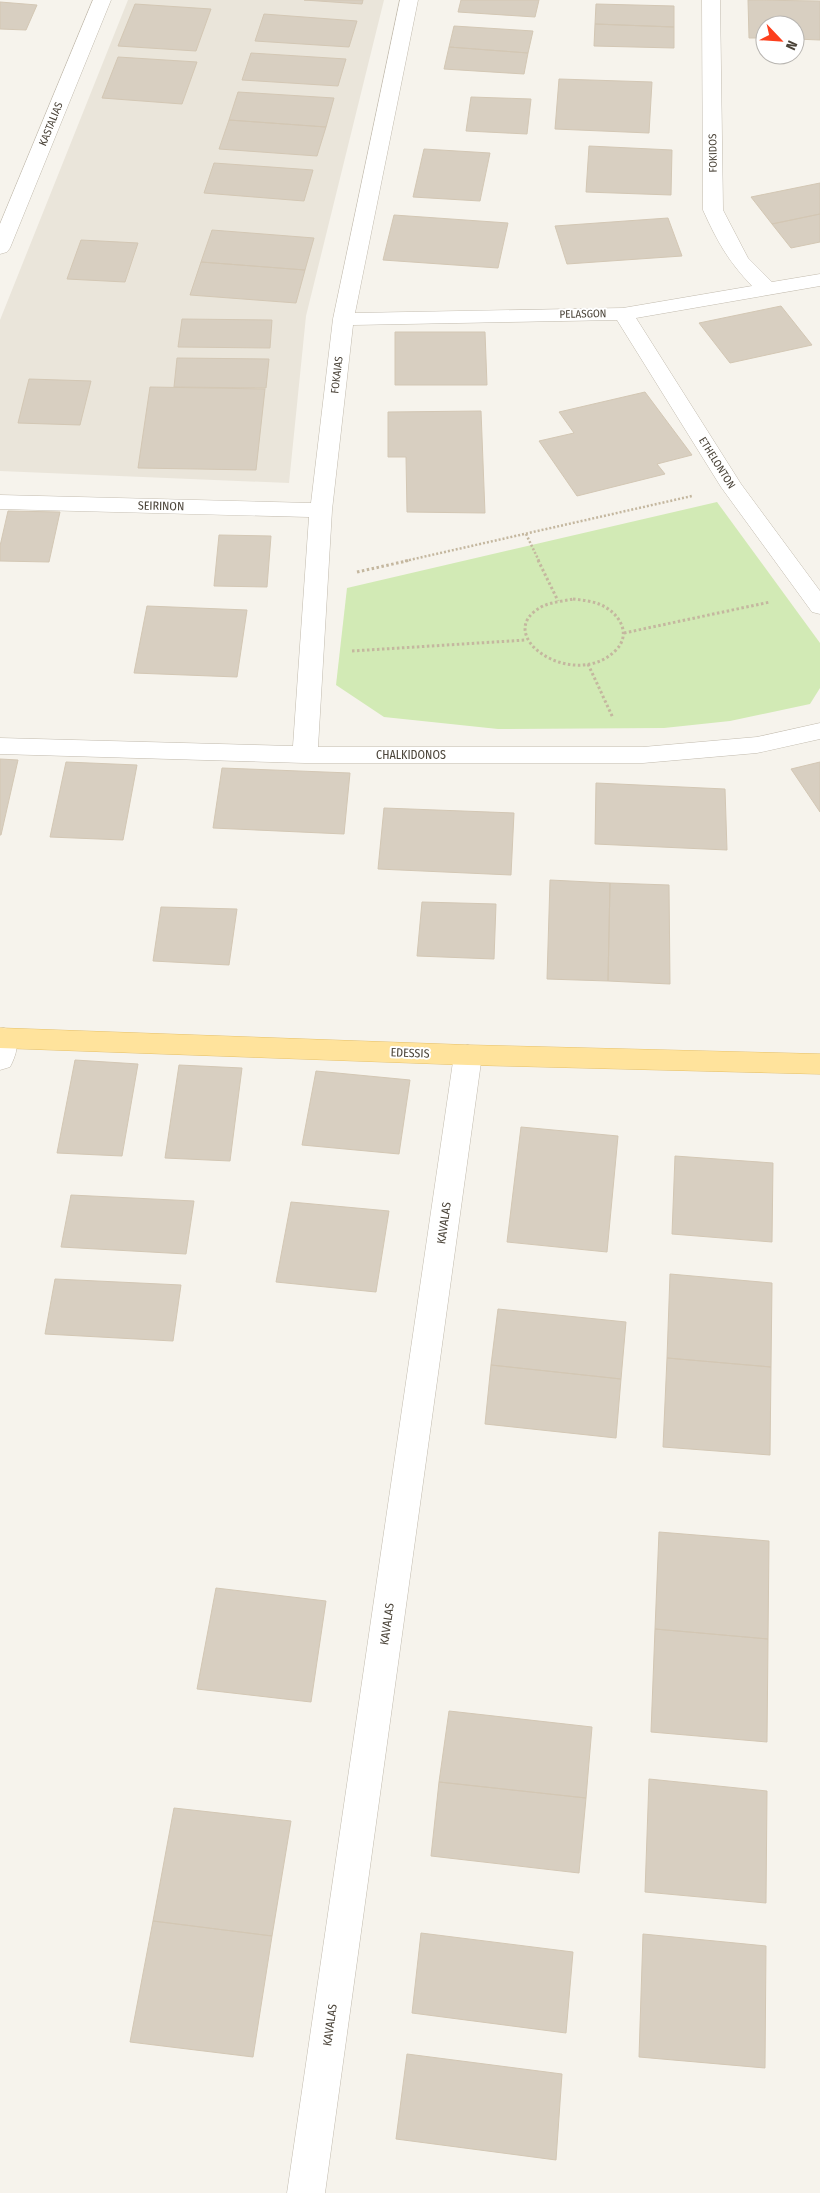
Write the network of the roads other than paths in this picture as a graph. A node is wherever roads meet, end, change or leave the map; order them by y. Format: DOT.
graph roads {
  1 [pos="102,0"];
  2 [pos="409,0"];
  3 [pos="711,0"];
  4 [pos="0,248"];
  5 [pos="820,280"];
  6 [pos="767,288"];
  7 [pos="624,314"];
  8 [pos="343,319"];
  9 [pos="0,502"];
  10 [pos="321,510"];
  11 [pos="815,600"];
  12 [pos="820,731"];
  13 [pos="0,746"];
  14 [pos="305,756"];
  15 [pos="1,1045"];
  16 [pos="468,1056"];
  17 [pos="820,1064"];
  18 [pos="306,2193"];
  1 -- 4 [label="street, KASTALIAS"];
  2 -- 8 [label="street, FOKAIAS"];
  3 -- 6 [label="street, FOKIDOS"];
  5 -- 6 [label="street, PELASGON"];
  6 -- 7 [label="street, PELASGON"];
  7 -- 8 [label="street, PELASGON"];
  7 -- 11 [label="street, ETHELONTON"];
  8 -- 10 [label="street, FOKAIAS"];
  9 -- 10 [label="street, SEIRINON"];
  10 -- 14 [label="street, FOKAIAS"];
  12 -- 14 [label="street, CHALKIDONOS"];
  13 -- 14 [label="street, CHALKIDONOS"];
  15 -- 16 [label="main road, EDESSIS"];
  16 -- 17 [label="main road, EDESSIS"];
  16 -- 18 [label="street, KAVALAS"];
}
